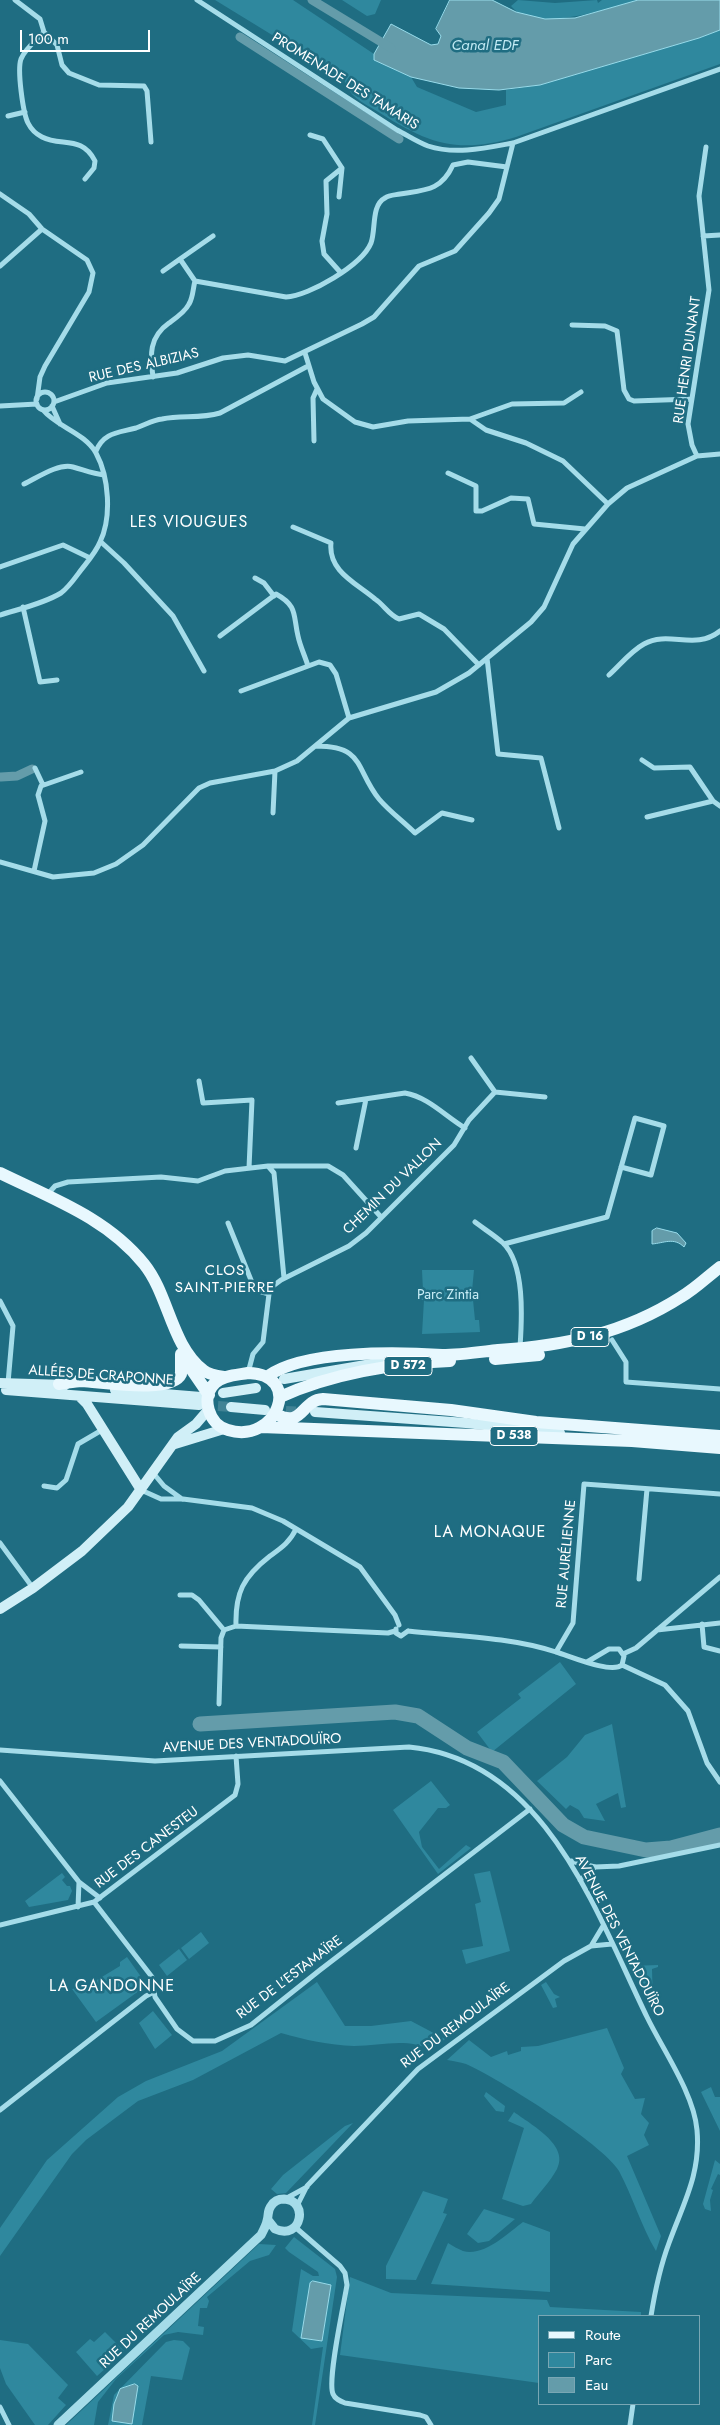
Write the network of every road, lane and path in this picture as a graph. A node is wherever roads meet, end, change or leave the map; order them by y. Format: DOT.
graph roads {
  1 [pos="15,0"];
  2 [pos="197,0"];
  3 [pos="44,32"];
  4 [pos="720,69"];
  5 [pos="25,112"];
  6 [pos="8,116"];
  7 [pos="310,135"];
  8 [pos="151,142"];
  9 [pos="513,143"];
  10 [pos="706,147"];
  11 [pos="507,167"];
  12 [pos="342,168"];
  13 [pos="85,179"];
  14 [pos="0,194"];
  15 [pos="339,197"];
  16 [pos="42,230"];
  17 [pos="720,235"];
  18 [pos="213,236"];
  19 [pos="703,236"];
  20 [pos="180,259"];
  21 [pos="0,266"];
  22 [pos="163,270"];
  23 [pos="341,273"];
  24 [pos="195,281"];
  25 [pos="572,324"];
  26 [pos="304,353"];
  27 [pos="308,366"];
  28 [pos="40,377"];
  29 [pos="153,377"];
  30 [pos="317,388"];
  31 [pos="581,392"];
  32 [pos="46,393"];
  33 [pos="64,398"];
  34 [pos="692,399"];
  35 [pos="37,401"];
  36 [pos="53,404"];
  37 [pos="0,406"];
  38 [pos="43,410"];
  39 [pos="470,418"];
  40 [pos="60,425"];
  41 [pos="314,441"];
  42 [pos="96,452"];
  43 [pos="720,454"];
  44 [pos="697,456"];
  45 [pos="448,474"];
  46 [pos="104,475"];
  47 [pos="24,484"];
  48 [pos="608,504"];
  49 [pos="293,527"];
  50 [pos="585,529"];
  51 [pos="101,542"];
  52 [pos="90,558"];
  53 [pos="0,567"];
  54 [pos="255,578"];
  55 [pos="274,596"];
  56 [pos="23,607"];
  57 [pos="0,615"];
  58 [pos="720,631"];
  59 [pos="220,636"];
  60 [pos="487,658"];
  61 [pos="479,665"];
  62 [pos="308,666"];
  63 [pos="204,671"];
  64 [pos="608,675"];
  65 [pos="57,680"];
  66 [pos="241,691"];
  67 [pos="349,718"];
  68 [pos="316,746"];
  69 [pos="642,760"];
  70 [pos="35,768"];
  71 [pos="275,771"];
  72 [pos="81,772"];
  73 [pos="43,785"];
  74 [pos="713,801"];
  75 [pos="720,806"];
  76 [pos="273,812"];
  77 [pos="647,817"];
  78 [pos="472,820"];
  79 [pos="559,828"];
  80 [pos="0,862"];
  81 [pos="34,871"];
  82 [pos="470,1058"];
  83 [pos="199,1081"];
  84 [pos="495,1092"];
  85 [pos="545,1097"];
  86 [pos="366,1098"];
  87 [pos="338,1103"];
  88 [pos="465,1128"];
  89 [pos="356,1148"];
  90 [pos="268,1166"];
  91 [pos="621,1167"];
  92 [pos="249,1168"];
  93 [pos="0,1173"];
  94 [pos="47,1196"];
  95 [pos="381,1217"];
  96 [pos="475,1222"];
  97 [pos="228,1223"];
  98 [pos="504,1244"];
  99 [pos="720,1267"];
  100 [pos="720,1277"];
  101 [pos="284,1278"];
  102 [pos="269,1294"];
  103 [pos="0,1301"];
  104 [pos="180,1339"];
  105 [pos="612,1340"];
  106 [pos="520,1353"];
  107 [pos="181,1354"];
  108 [pos="443,1355"];
  109 [pos="248,1373"];
  110 [pos="268,1376"];
  111 [pos="225,1378"];
  112 [pos="284,1379"];
  113 [pos="59,1384"];
  114 [pos="3,1385"];
  115 [pos="256,1388"];
  116 [pos="720,1389"];
  117 [pos="223,1393"];
  118 [pos="79,1396"];
  119 [pos="280,1396"];
  120 [pos="111,1397"];
  121 [pos="204,1402"];
  122 [pos="231,1407"];
  123 [pos="271,1412"];
  124 [pos="315,1412"];
  125 [pos="536,1422"];
  126 [pos="466,1423"];
  127 [pos="261,1427"];
  128 [pos="224,1429"];
  129 [pos="102,1430"];
  130 [pos="703,1434"];
  131 [pos="720,1436"];
  132 [pos="632,1441"];
  133 [pos="174,1444"];
  134 [pos="698,1447"];
  135 [pos="720,1448"];
  136 [pos="154,1474"];
  137 [pos="44,1486"];
  138 [pos="648,1488"];
  139 [pos="141,1490"];
  140 [pos="720,1494"];
  141 [pos="183,1499"];
  142 [pos="296,1528"];
  143 [pos="0,1543"];
  144 [pos="720,1577"];
  145 [pos="639,1579"];
  146 [pos="34,1588"];
  147 [pos="180,1594"];
  148 [pos="0,1610"];
  149 [pos="720,1623"];
  150 [pos="702,1624"];
  151 [pos="399,1625"];
  152 [pos="236,1626"];
  153 [pos="224,1630"];
  154 [pos="656,1630"];
  155 [pos="395,1631"];
  156 [pos="408,1631"];
  157 [pos="181,1646"];
  158 [pos="221,1647"];
  159 [pos="720,1650"];
  160 [pos="606,1651"];
  161 [pos="556,1652"];
  162 [pos="623,1654"];
  163 [pos="587,1662"];
  164 [pos="622,1665"];
  165 [pos="608,1666"];
  166 [pos="220,1704"];
  167 [pos="0,1750"];
  168 [pos="236,1756"];
  169 [pos="0,1781"];
  170 [pos="720,1782"];
  171 [pos="530,1809"];
  172 [pos="720,1845"];
  173 [pos="571,1861"];
  174 [pos="595,1867"];
  175 [pos="580,1880"];
  176 [pos="79,1882"];
  177 [pos="100,1898"];
  178 [pos="94,1902"];
  179 [pos="78,1907"];
  180 [pos="0,1925"];
  181 [pos="603,1926"];
  182 [pos="612,1944"];
  183 [pos="591,1946"];
  184 [pos="154,1992"];
  185 [pos="0,2110"];
  186 [pos="308,2186"];
  187 [pos="285,2199"];
  188 [pos="297,2206"];
  189 [pos="268,2220"];
  190 [pos="296,2226"];
  191 [pos="275,2229"];
  192 [pos="261,2235"];
  193 [pos="651,2315"];
  194 [pos="633,2405"];
  195 [pos="0,2407"];
  196 [pos="9,2425"];
  197 [pos="58,2425"];
  198 [pos="431,2425"];
  199 [pos="630,2425"];
  1 -- 3 [label="street"];
  2 -- 9 [label="street, PROMENADE DES TAMARIS"];
  3 -- 5 [label="street"];
  3 -- 8 [label="street"];
  4 -- 9 [label="street, PROMENADE DES TAMARIS"];
  5 -- 6 [label="street"];
  5 -- 13 [label="street"];
  7 -- 12 [label="street"];
  9 -- 11 [label="street, RUE DES ALBIZIAS"];
  10 -- 19 [label="street, RUE HENRI DUNANT"];
  11 -- 23 [label="street"];
  11 -- 26 [label="street, RUE DES ALBIZIAS"];
  12 -- 15 [label="street"];
  12 -- 23 [label="street"];
  14 -- 16 [label="street"];
  16 -- 21 [label="street"];
  16 -- 28 [label="street"];
  17 -- 19 [label="street"];
  18 -- 20 [label="street"];
  19 -- 34 [label="street, RUE HENRI DUNANT"];
  20 -- 22 [label="street"];
  20 -- 24 [label="street"];
  23 -- 24 [label="street"];
  24 -- 29 [label="street"];
  25 -- 34 [label="street"];
  26 -- 27 [label="street"];
  26 -- 29 [label="street, RUE DES ALBIZIAS"];
  27 -- 30 [label="street"];
  27 -- 42 [label="street"];
  28 -- 32 [label="street"];
  28 -- 35 [label="street"];
  29 -- 33 [label="street, RUE DES ALBIZIAS"];
  30 -- 39 [label="street"];
  30 -- 41 [label="street"];
  31 -- 39 [label="street"];
  32 -- 33 [label="street"];
  32 -- 35 [label="street"];
  32 -- 36 [label="street"];
  33 -- 36 [label="street, RUE DES ALBIZIAS"];
  34 -- 44 [label="street, RUE HENRI DUNANT"];
  35 -- 37 [label="street"];
  35 -- 38 [label="street"];
  36 -- 38 [label="street, RUE DES ALBIZIAS"];
  36 -- 40 [label="street"];
  38 -- 40 [label="street"];
  39 -- 48 [label="street"];
  40 -- 42 [label="street"];
  42 -- 46 [label="street"];
  43 -- 44 [label="street"];
  44 -- 48 [label="street"];
  45 -- 50 [label="street"];
  46 -- 47 [label="street"];
  46 -- 51 [label="street"];
  48 -- 50 [label="street"];
  49 -- 61 [label="street"];
  50 -- 60 [label="street"];
  51 -- 52 [label="street"];
  51 -- 63 [label="street"];
  52 -- 53 [label="street"];
  52 -- 56 [label="street"];
  54 -- 55 [label="street"];
  55 -- 59 [label="street"];
  55 -- 62 [label="street"];
  56 -- 57 [label="street"];
  56 -- 65 [label="street"];
  58 -- 64 [label="street"];
  60 -- 61 [label="street"];
  60 -- 79 [label="street"];
  61 -- 67 [label="street"];
  62 -- 66 [label="street"];
  62 -- 67 [label="street"];
  67 -- 68 [label="street"];
  68 -- 71 [label="street"];
  68 -- 78 [label="street"];
  69 -- 74 [label="street"];
  70 -- 73 [label="street"];
  71 -- 76 [label="street"];
  71 -- 81 [label="street"];
  72 -- 73 [label="street"];
  73 -- 81 [label="street"];
  74 -- 75 [label="street"];
  74 -- 77 [label="street"];
  80 -- 81 [label="street"];
  82 -- 84 [label="street"];
  83 -- 92 [label="street"];
  84 -- 85 [label="street"];
  84 -- 88 [label="street, CHEMIN DU VALLON"];
  86 -- 87 [label="street"];
  86 -- 88 [label="street"];
  86 -- 89 [label="street"];
  88 -- 95 [label="street, CHEMIN DU VALLON"];
  90 -- 92 [label="street"];
  90 -- 95 [label="street"];
  90 -- 101 [label="street"];
  91 -- 91 [label="street"];
  91 -- 98 [label="street"];
  92 -- 94 [label="street"];
  93 -- 94 [label="main road"];
  94 -- 104 [label="main road"];
  95 -- 101 [label="street, CHEMIN DU VALLON"];
  96 -- 98 [label="street"];
  97 -- 102 [label="street"];
  98 -- 106 [label="street"];
  99 -- 106 [label="main road, D 16"];
  100 -- 105 [label="main road, D 16"];
  101 -- 102 [label="street, CHEMIN DU VALLON"];
  102 -- 109 [label="street"];
  103 -- 114 [label="street"];
  104 -- 107 [label="main road"];
  104 -- 111 [label="main road"];
  105 -- 106 [label="main road, D 16"];
  105 -- 116 [label="street"];
  106 -- 108 [label="main road, D 16"];
  106 -- 119 [label="main road, D 572"];
  107 -- 113 [label="main road"];
  107 -- 121 [label="main road"];
  108 -- 110 [label="main road"];
  108 -- 112 [label="main road"];
  109 -- 110 [label="main road"];
  109 -- 111 [label="main road"];
  110 -- 119 [label="main road"];
  111 -- 121 [label="main road"];
  113 -- 114 [label="main road, ALLÉES DE CRAPONNE"];
  113 -- 120 [label="main road"];
  113 -- 121 [label="main road, ALLÉES DE CRAPONNE"];
  114 -- 118 [label="main road, ALLÉES DE CRAPONNE"];
  115 -- 117 [label="main road"];
  118 -- 120 [label="main road, ALLÉES DE CRAPONNE"];
  118 -- 129 [label="main road"];
  119 -- 123 [label="main road"];
  120 -- 121 [label="main road, ALLÉES DE CRAPONNE"];
  121 -- 128 [label="main road"];
  121 -- 133 [label="main road"];
  122 -- 123 [label="main road"];
  123 -- 125 [label="main road, D 538"];
  123 -- 127 [label="main road"];
  124 -- 126 [label="main road"];
  125 -- 126 [label="main road"];
  125 -- 130 [label="main road, D 538"];
  126 -- 132 [label="main road"];
  127 -- 128 [label="main road"];
  127 -- 132 [label="main road, D 538"];
  128 -- 133 [label="main road"];
  129 -- 137 [label="street"];
  129 -- 139 [label="main road"];
  130 -- 131 [label="main road, D 538"];
  130 -- 134 [label="main road"];
  132 -- 134 [label="main road, D 538"];
  133 -- 136 [label="main road"];
  134 -- 135 [label="main road, D 538"];
  136 -- 139 [label="main road"];
  136 -- 141 [label="street"];
  138 -- 140 [label="street"];
  138 -- 145 [label="street"];
  138 -- 161 [label="street, RUE AURÉLIENNE"];
  139 -- 141 [label="street"];
  139 -- 146 [label="main road"];
  141 -- 142 [label="street"];
  142 -- 151 [label="street"];
  142 -- 152 [label="street"];
  143 -- 146 [label="street"];
  144 -- 154 [label="street"];
  146 -- 148 [label="main road"];
  147 -- 153 [label="street"];
  149 -- 150 [label="street"];
  150 -- 154 [label="street"];
  150 -- 159 [label="street"];
  151 -- 155 [label="street"];
  151 -- 156 [label="street"];
  152 -- 153 [label="street"];
  152 -- 155 [label="street"];
  153 -- 158 [label="street"];
  154 -- 162 [label="street"];
  155 -- 156 [label="street"];
  156 -- 161 [label="street"];
  157 -- 158 [label="street"];
  158 -- 166 [label="street"];
  160 -- 162 [label="street"];
  160 -- 163 [label="street"];
  160 -- 165 [label="street"];
  161 -- 163 [label="street"];
  162 -- 164 [label="street"];
  163 -- 165 [label="street"];
  164 -- 165 [label="street"];
  164 -- 170 [label="street"];
  167 -- 168 [label="street, AVENUE DES VENTADOUÏRO"];
  168 -- 171 [label="street, AVENUE DES VENTADOUÏRO"];
  168 -- 177 [label="street, RUE DES CANESTEU"];
  169 -- 176 [label="street"];
  171 -- 173 [label="street, AVENUE DES VENTADOUÏRO"];
  171 -- 184 [label="street, RUE DE L'ESTAMAÏRE"];
  172 -- 174 [label="street"];
  173 -- 174 [label="street"];
  173 -- 175 [label="street, AVENUE DES VENTADOUÏRO"];
  174 -- 175 [label="street"];
  175 -- 181 [label="street, AVENUE DES VENTADOUÏRO"];
  176 -- 177 [label="street"];
  176 -- 179 [label="street"];
  177 -- 178 [label="street, RUE DES CANESTEU"];
  178 -- 179 [label="street, RUE DES CANESTEU"];
  178 -- 184 [label="street, RUE DE L'ESTAMAÏRE"];
  179 -- 180 [label="street, RUE DES CANESTEU"];
  181 -- 182 [label="street, AVENUE DES VENTADOUÏRO"];
  181 -- 183 [label="street, RUE DU REMOULAÏRE"];
  182 -- 183 [label="street, RUE DU REMOULAÏRE"];
  182 -- 193 [label="street, AVENUE DES VENTADOUÏRO"];
  183 -- 186 [label="street, RUE DU REMOULAÏRE"];
  184 -- 185 [label="street"];
  186 -- 187 [label="street, RUE DU REMOULAÏRE"];
  186 -- 188 [label="street, RUE DU REMOULAÏRE"];
  187 -- 188 [label="street"];
  187 -- 189 [label="street, RUE DU REMOULAÏRE"];
  188 -- 190 [label="street, RUE DU REMOULAÏRE"];
  189 -- 191 [label="street"];
  189 -- 192 [label="street, RUE DU REMOULAÏRE"];
  190 -- 191 [label="street, RUE DU REMOULAÏRE"];
  190 -- 198 [label="street"];
  191 -- 192 [label="street, RUE DU REMOULAÏRE"];
  192 -- 197 [label="street, RUE DU REMOULAÏRE"];
  194 -- 199 [label="street"];
  195 -- 196 [label="street"];
}
